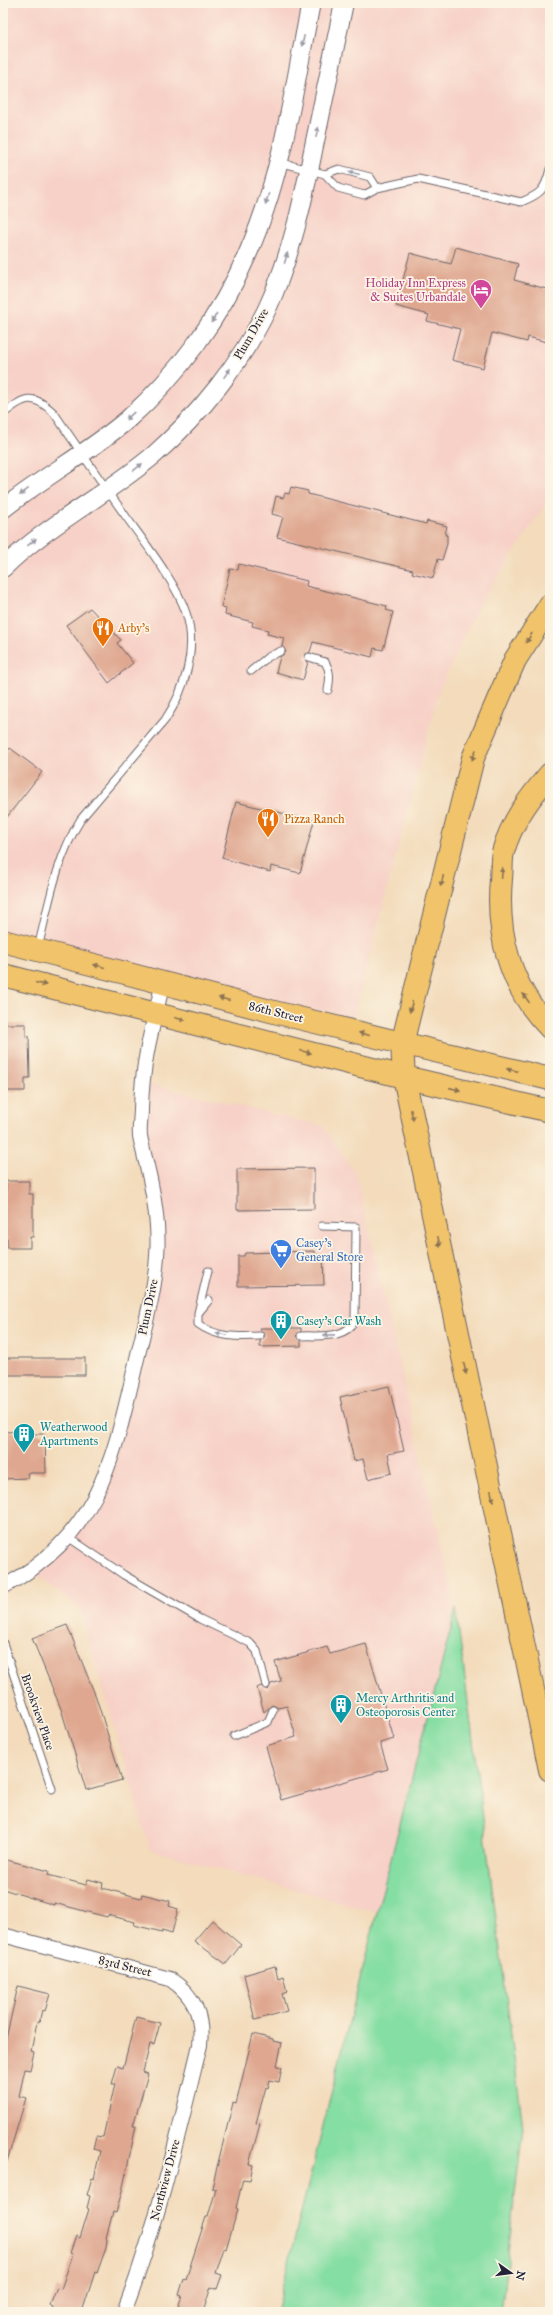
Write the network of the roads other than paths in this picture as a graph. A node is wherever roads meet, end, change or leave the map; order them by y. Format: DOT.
graph roads {
  1 [pos="311,3"];
  2 [pos="344,3"];
  3 [pos="278,162"];
  4 [pos="550,169"];
  5 [pos="317,172"];
  6 [pos="377,188"];
  7 [pos="3,414"];
  8 [pos="82,453"];
  9 [pos="107,490"];
  10 [pos="3,509"];
  11 [pos="3,568"];
  12 [pos="550,605"];
  13 [pos="281,651"];
  14 [pos="309,657"];
  15 [pos="251,671"];
  16 [pos="328,690"];
  17 [pos="550,774"];
  18 [pos="3,941"];
  19 [pos="38,950"];
  20 [pos="3,975"];
  21 [pos="163,983"];
  22 [pos="156,1013"];
  23 [pos="550,1028"];
  24 [pos="402,1044"];
  25 [pos="404,1077"];
  26 [pos="550,1079"];
  27 [pos="550,1111"];
  28 [pos="322,1226"];
  29 [pos="208,1271"];
  30 [pos="209,1300"];
  31 [pos="198,1314"];
  32 [pos="260,1336"];
  33 [pos="301,1336"];
  34 [pos="68,1537"];
  35 [pos="3,1587"];
  36 [pos="3,1643"];
  37 [pos="266,1685"];
  38 [pos="273,1710"];
  39 [pos="234,1736"];
  40 [pos="550,1770"];
  41 [pos="52,1789"];
  42 [pos="3,1935"];
  43 [pos="200,2045"];
  44 [pos="124,2312"];
  1 -- 3 [label="street, one-way"];
  5 -- 2 [label="street, Plum Drive, one-way"];
  3 -- 5 [label="lane"];
  3 -- 8 [label="street, one-way"];
  4 -- 6 [label="lane"];
  6 -- 5 [label="lane, one-way"];
  5 -- 6 [label="lane"];
  9 -- 5 [label="street, Plum Drive, one-way"];
  7 -- 8 [label="lane"];
  8 -- 9 [label="lane"];
  8 -- 10 [label="street, one-way"];
  11 -- 9 [label="street, Plum Drive, one-way"];
  9 -- 19 [label="lane"];
  12 -- 24 [label="main road, one-way"];
  13 -- 15 [label="lane"];
  14 -- 16 [label="lane"];
  23 -- 17 [label="main road, one-way"];
  18 -- 19 [label="main road, 86th Street"];
  21 -- 19 [label="main road, 86th Street, one-way"];
  20 -- 22 [label="main road, one-way"];
  21 -- 22 [label="street, Plum Drive"];
  24 -- 21 [label="main road, 86th Street, one-way"];
  22 -- 25 [label="main road, one-way"];
  22 -- 34 [label="street, Plum Drive"];
  24 -- 25 [label="main road"];
  26 -- 24 [label="main road, 86th Street, one-way"];
  25 -- 27 [label="main road, one-way"];
  25 -- 40 [label="main road, one-way"];
  28 -- 33 [label="lane, one-way"];
  29 -- 31 [label="lane"];
  30 -- 31 [label="lane"];
  32 -- 31 [label="lane, one-way"];
  34 -- 35 [label="street, Plum Drive"];
  34 -- 37 [label="lane"];
  36 -- 41 [label="lane, Brookview Place"];
  38 -- 39 [label="lane"];
  42 -- 43 [label="street, 83rd Street"];
  43 -- 44 [label="street, Northview Drive"];
}
